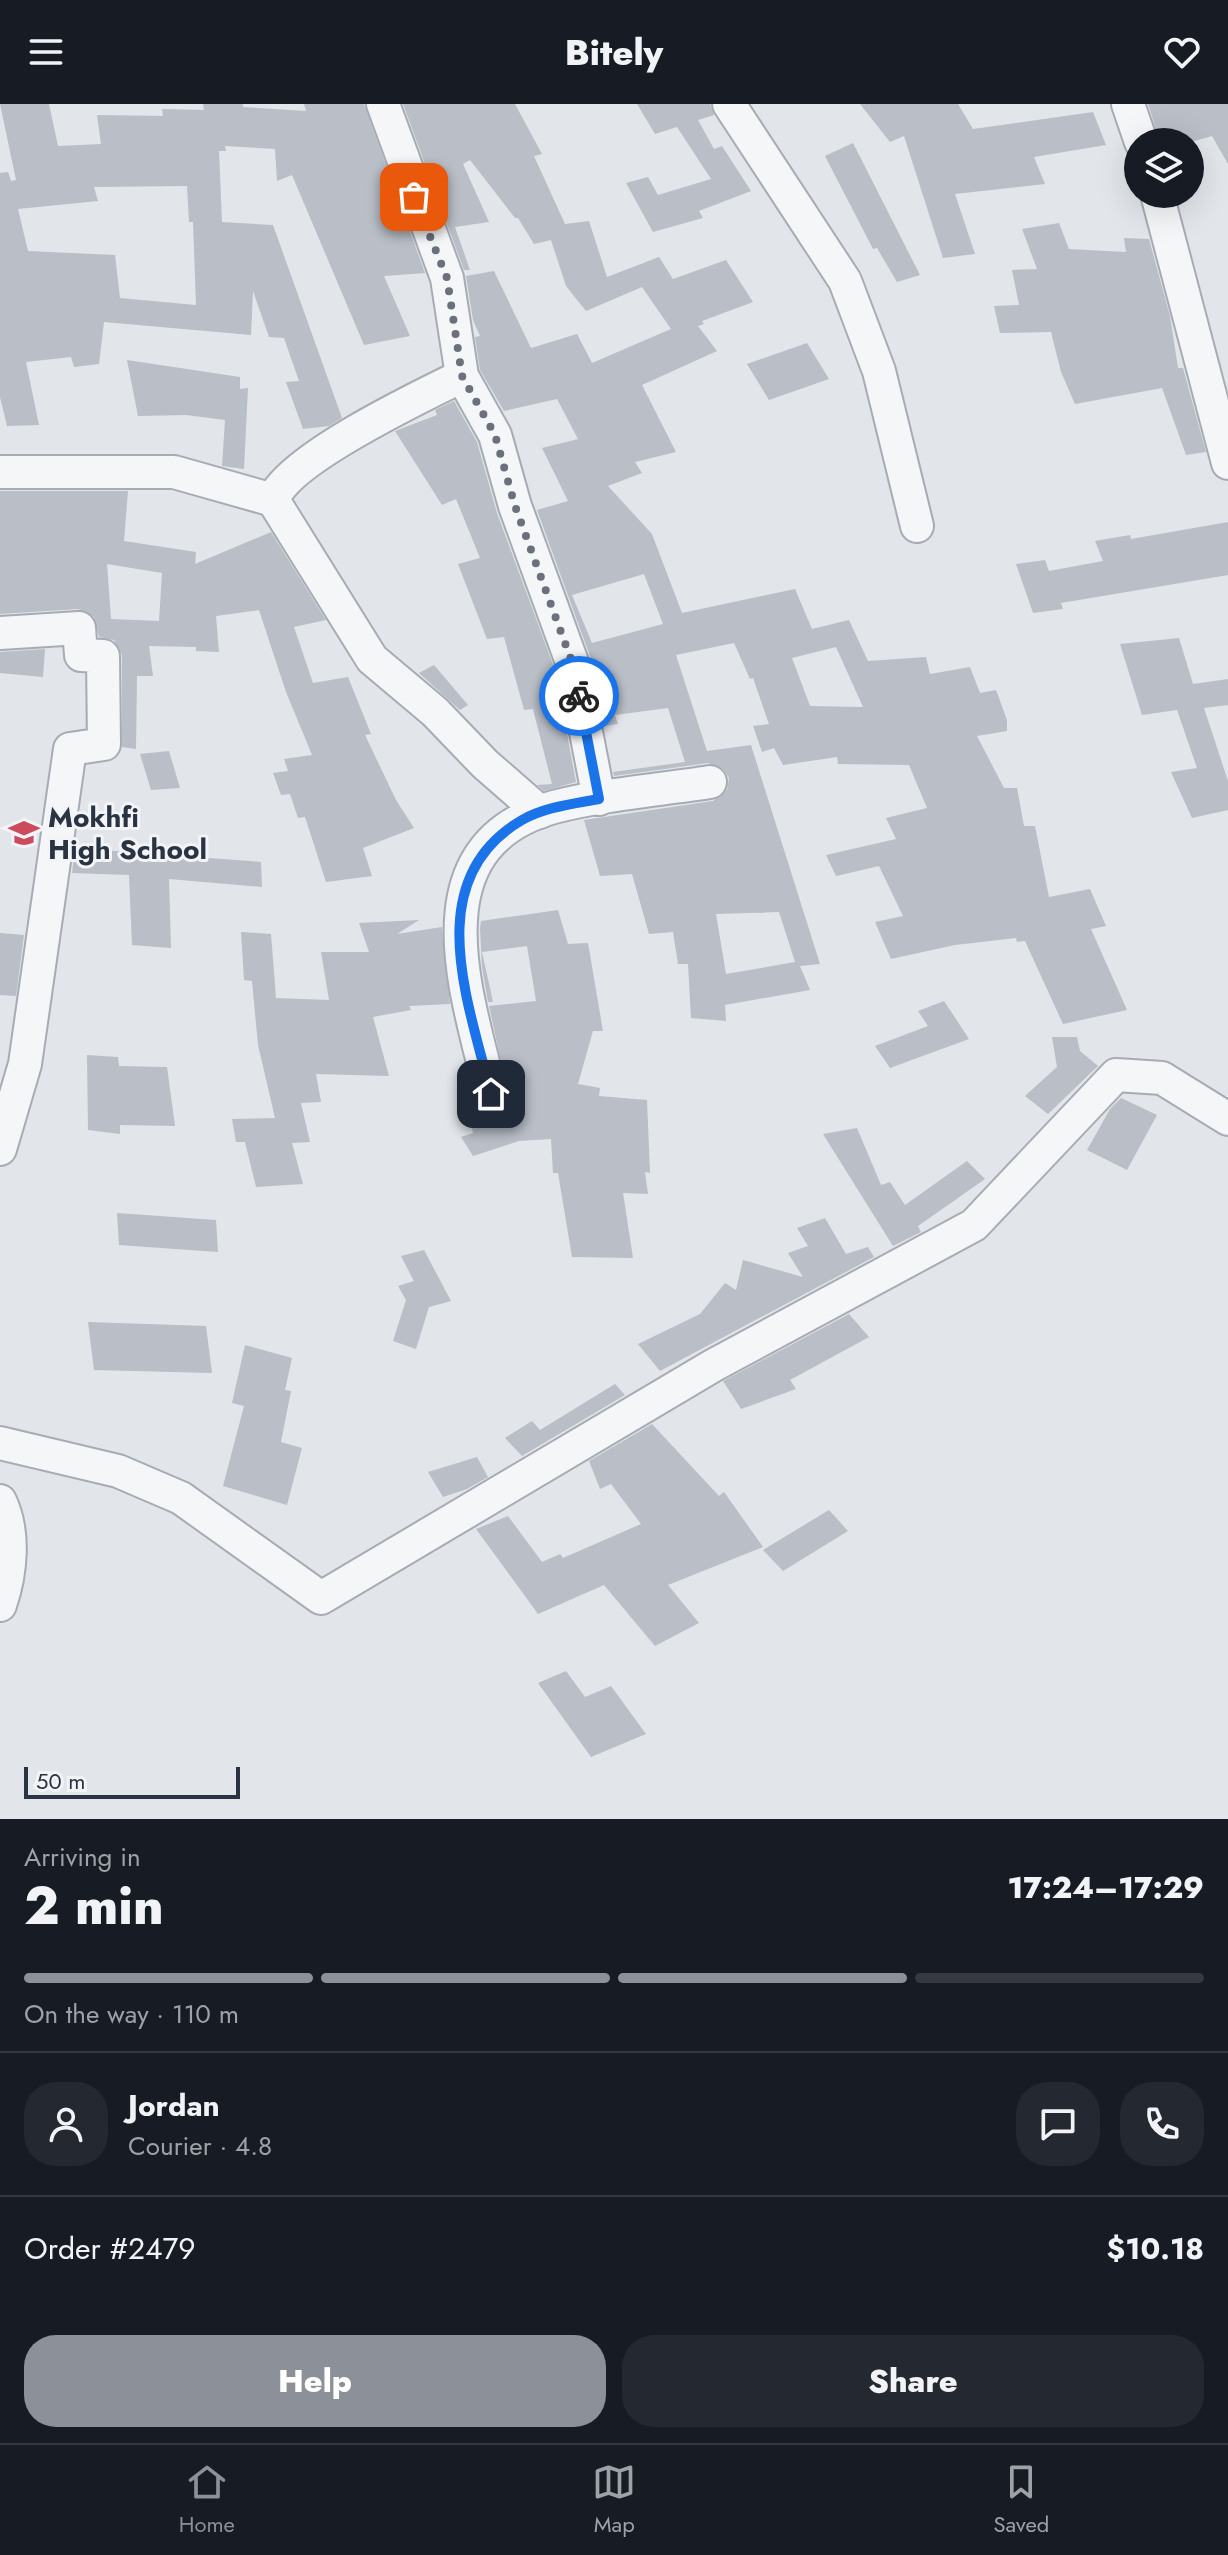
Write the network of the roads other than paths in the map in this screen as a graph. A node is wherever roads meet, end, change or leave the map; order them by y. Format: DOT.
graph roads {
  1 [pos="383,104"];
  2 [pos="729,104"];
  3 [pos="1128,104"];
  4 [pos="1136,128"];
  5 [pos="1161,208"];
  6 [pos="462,376"];
  7 [pos="1228,463"];
  8 [pos="0,472"];
  9 [pos="273,500"];
  10 [pos="917,526"];
  11 [pos="0,633"];
  12 [pos="710,782"];
  13 [pos="599,799"];
  14 [pos="540,812"];
  15 [pos="491,1094"];
  16 [pos="1228,1119"];
  17 [pos="0,1149"];
  18 [pos="0,1443"];
  19 [pos="0,1501"];
  20 [pos="0,1605"];
  1 -- 6 [label="street"];
  2 -- 10 [label="street"];
  3 -- 4 [label="street"];
  5 -- 7 [label="street"];
  6 -- 9 [label="street"];
  6 -- 13 [label="street"];
  8 -- 9 [label="street"];
  9 -- 14 [label="street"];
  11 -- 17 [label="street"];
  12 -- 13 [label="street"];
  13 -- 14 [label="street"];
  14 -- 15 [label="street"];
  16 -- 18 [label="street"];
  19 -- 20 [label="street"];
}
